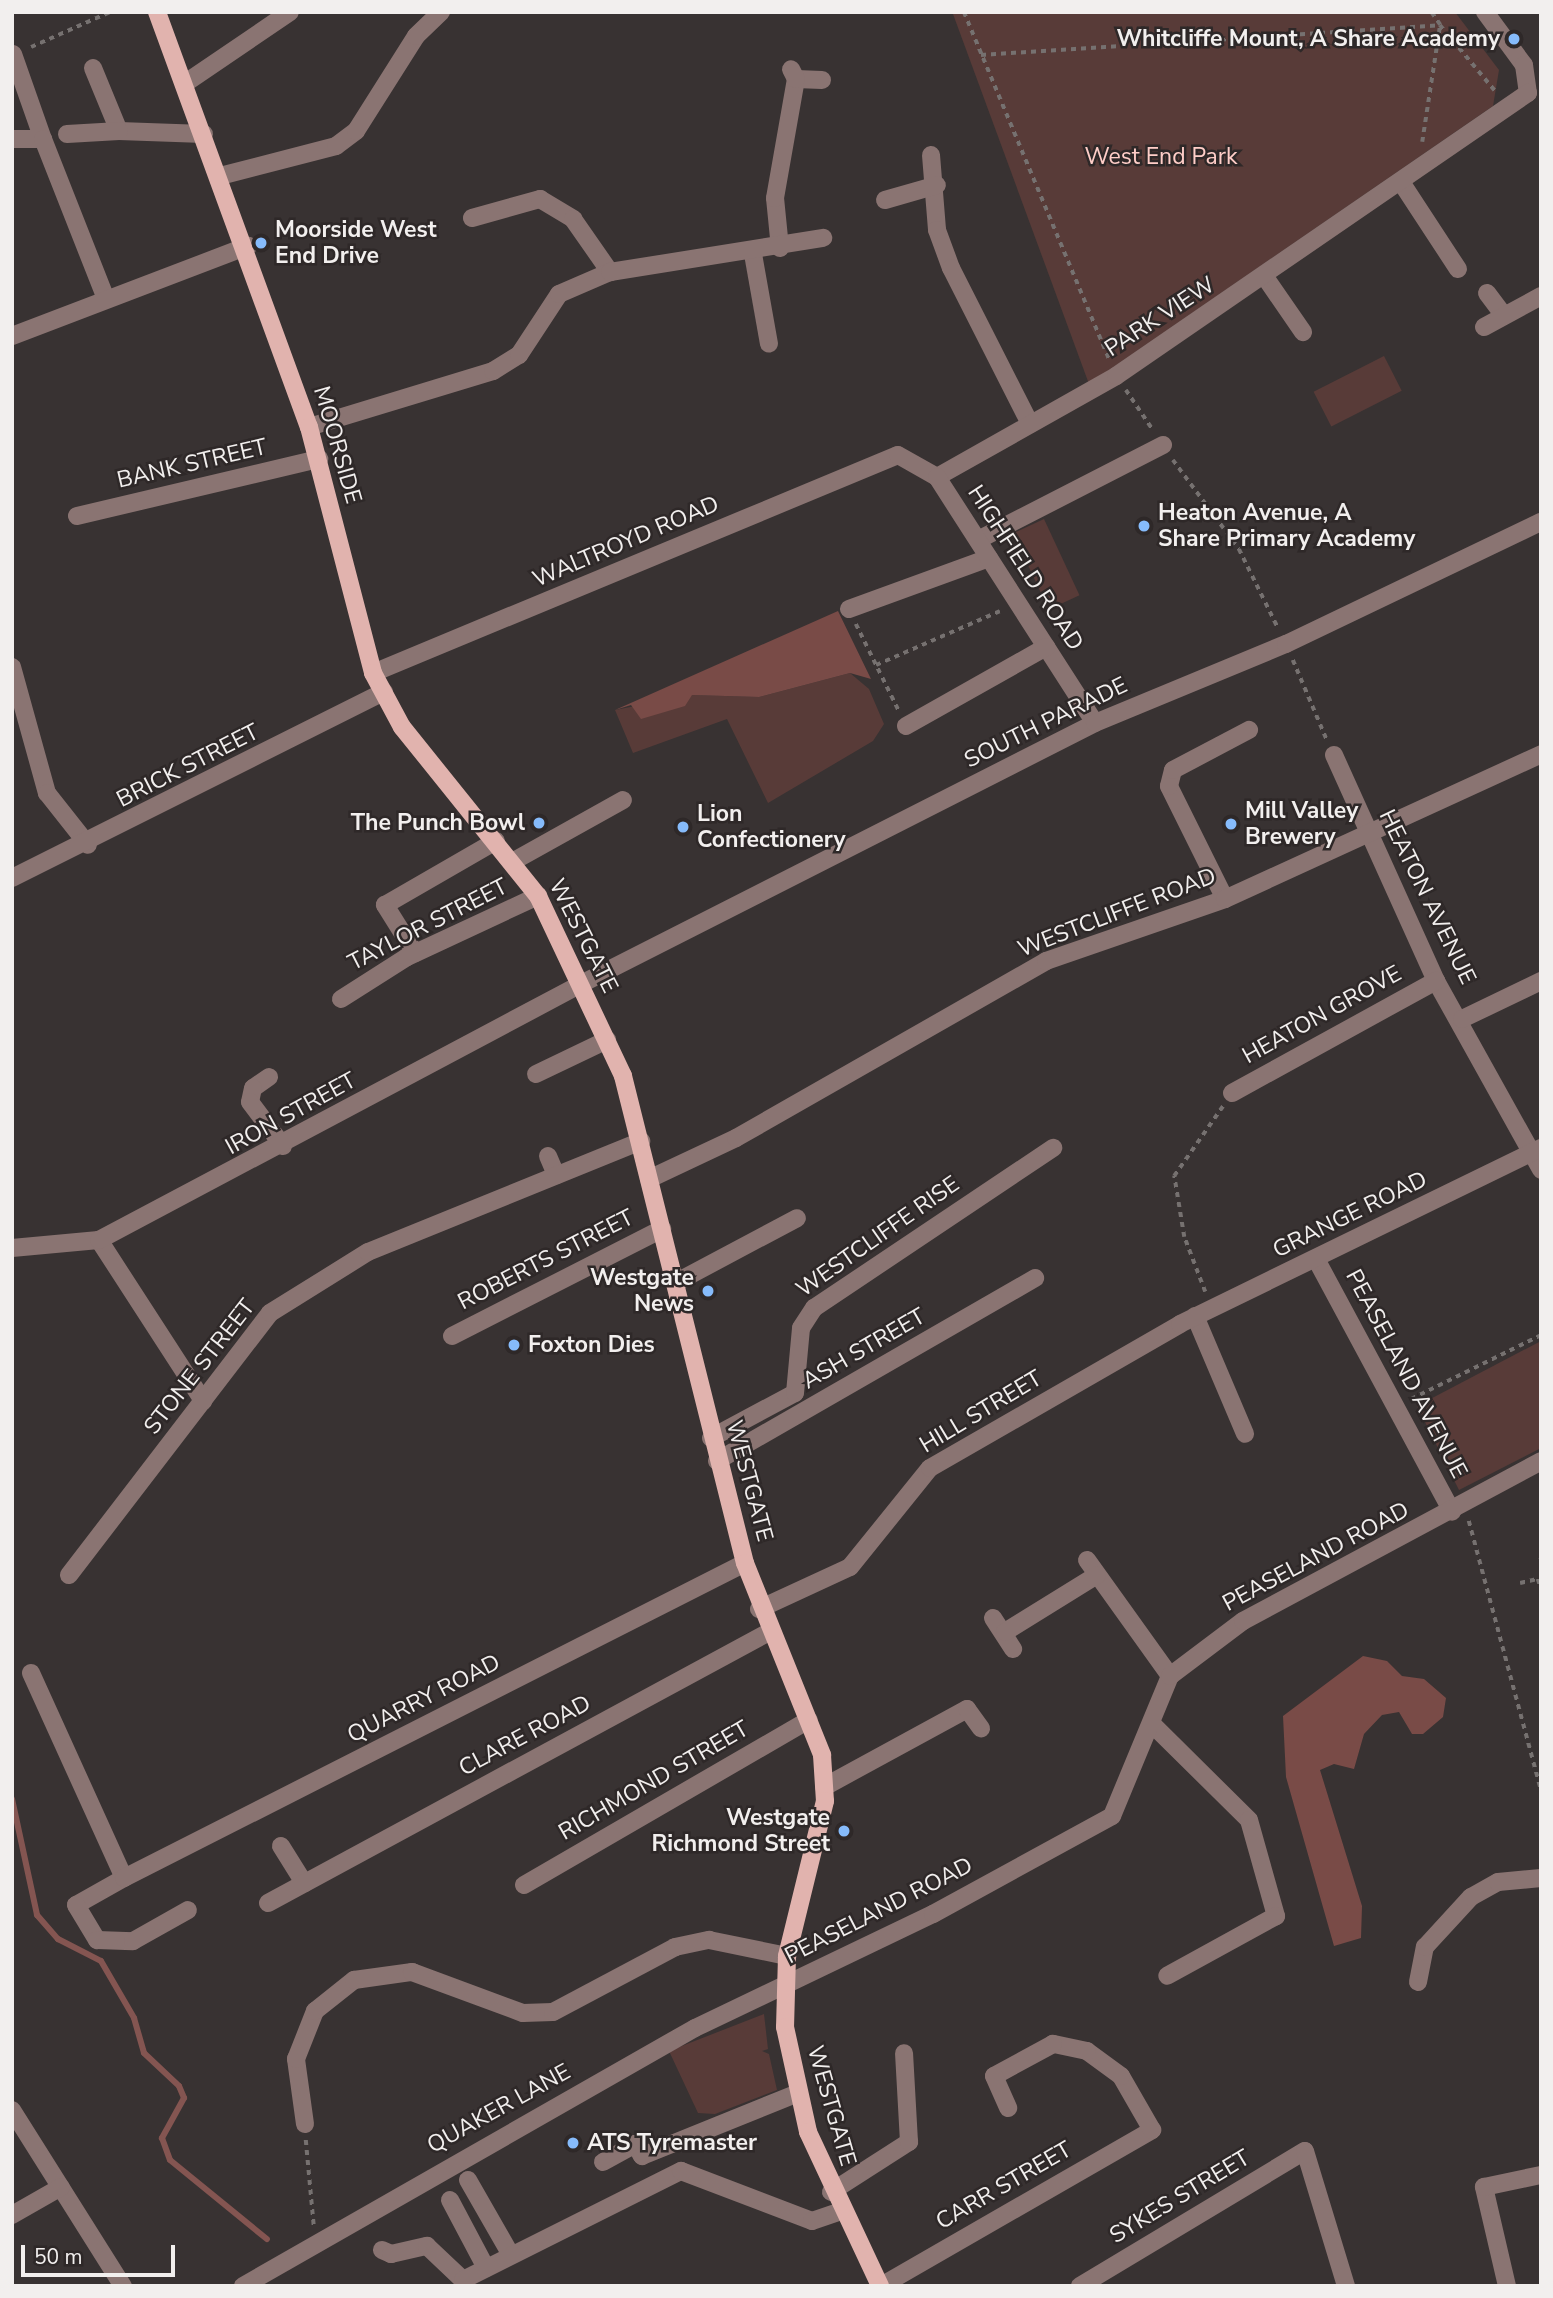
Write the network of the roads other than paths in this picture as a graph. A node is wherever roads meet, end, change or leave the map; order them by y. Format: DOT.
graph roads {
  1 [pos="157,12"];
  2 [pos="290,12"];
  3 [pos="441,12"];
  4 [pos="1485,12"];
  5 [pos="13,54"];
  6 [pos="93,68"];
  7 [pos="822,80"];
  8 [pos="184,83"];
  9 [pos="1534,98"];
  10 [pos="119,131"];
  11 [pos="67,134"];
  12 [pos="204,134"];
  13 [pos="12,139"];
  14 [pos="43,139"];
  15 [pos="931,155"];
  16 [pos="220,176"];
  17 [pos="1401,182"];
  18 [pos="937,186"];
  19 [pos="885,200"];
  20 [pos="471,218"];
  21 [pos="823,238"];
  22 [pos="247,246"];
  23 [pos="780,248"];
  24 [pos="753,254"];
  25 [pos="1458,269"];
  26 [pos="610,272"];
  27 [pos="1265,277"];
  28 [pos="1487,293"];
  29 [pos="1541,296"];
  30 [pos="106,299"];
  31 [pos="1502,313"];
  32 [pos="1484,327"];
  33 [pos="1303,332"];
  34 [pos="12,336"];
  35 [pos="769,344"];
  36 [pos="1030,424"];
  37 [pos="309,427"];
  38 [pos="1163,445"];
  39 [pos="898,455"];
  40 [pos="319,459"];
  41 [pos="937,477"];
  42 [pos="77,516"];
  43 [pos="1541,522"];
  44 [pos="978,540"];
  45 [pos="989,558"];
  46 [pos="849,609"];
  47 [pos="1046,647"];
  48 [pos="12,667"];
  49 [pos="373,673"];
  50 [pos="384,692"];
  51 [pos="1095,723"];
  52 [pos="906,726"];
  53 [pos="402,727"];
  54 [pos="1249,730"];
  55 [pos="1541,754"];
  56 [pos="1334,755"];
  57 [pos="622,800"];
  58 [pos="1369,834"];
  59 [pos="496,841"];
  60 [pos="88,845"];
  61 [pos="512,862"];
  62 [pos="12,878"];
  63 [pos="538,895"];
  64 [pos="1225,899"];
  65 [pos="415,953"];
  66 [pos="1436,981"];
  67 [pos="1541,981"];
  68 [pos="580,984"];
  69 [pos="341,999"];
  70 [pos="1462,1019"];
  71 [pos="607,1040"];
  72 [pos="536,1074"];
  73 [pos="269,1077"];
  74 [pos="1232,1093"];
  75 [pos="641,1141"];
  76 [pos="283,1146"];
  77 [pos="1053,1148"];
  78 [pos="1536,1150"];
  79 [pos="548,1156"];
  80 [pos="1541,1170"];
  81 [pos="556,1175"];
  82 [pos="649,1179"];
  83 [pos="797,1218"];
  84 [pos="662,1229"];
  85 [pos="99,1240"];
  86 [pos="12,1248"];
  87 [pos="1316,1259"];
  88 [pos="1035,1279"];
  89 [pos="675,1283"];
  90 [pos="1195,1316"];
  91 [pos="452,1336"];
  92 [pos="203,1401"];
  93 [pos="1245,1434"];
  94 [pos="711,1438"];
  95 [pos="717,1461"];
  96 [pos="1541,1461"];
  97 [pos="1458,1508"];
  98 [pos="745,1563"];
  99 [pos="69,1575"];
  100 [pos="759,1609"];
  101 [pos="769,1632"];
  102 [pos="1013,1649"];
  103 [pos="31,1673"];
  104 [pos="1170,1676"];
  105 [pos="809,1720"];
  106 [pos="1152,1724"];
  107 [pos="981,1728"];
  108 [pos="824,1787"];
  109 [pos="281,1846"];
  110 [pos="124,1878"];
  111 [pos="1541,1878"];
  112 [pos="304,1883"];
  113 [pos="524,1885"];
  114 [pos="268,1903"];
  115 [pos="188,1910"];
  116 [pos="787,1956"];
  117 [pos="1167,1976"];
  118 [pos="1418,1982"];
  119 [pos="785,1986"];
  120 [pos="904,2053"];
  121 [pos="798,2093"];
  122 [pos="1007,2108"];
  123 [pos="12,2110"];
  124 [pos="305,2124"];
  125 [pos="603,2162"];
  126 [pos="1541,2175"];
  127 [pos="468,2180"];
  128 [pos="61,2187"];
  129 [pos="831,2193"];
  130 [pos="450,2200"];
  131 [pos="841,2211"];
  132 [pos="12,2215"];
  133 [pos="382,2250"];
  134 [pos="511,2255"];
  135 [pos="486,2268"];
  136 [pos="465,2283"];
  137 [pos="123,2286"];
  138 [pos="243,2286"];
  139 [pos="880,2286"];
  140 [pos="1080,2286"];
  141 [pos="1346,2286"];
  142 [pos="1507,2286"];
  1 -- 8 [label="main road, MOORSIDE"];
  2 -- 8 [label="street"];
  3 -- 16 [label="street"];
  4 -- 9 [label="street"];
  5 -- 14 [label="street"];
  6 -- 10 [label="street"];
  7 -- 23 [label="street"];
  8 -- 12 [label="main road, MOORSIDE"];
  9 -- 17 [label="street, PARK VIEW"];
  10 -- 11 [label="street"];
  10 -- 12 [label="street"];
  12 -- 16 [label="main road, MOORSIDE"];
  13 -- 14 [label="street"];
  14 -- 30 [label="street"];
  15 -- 18 [label="street"];
  16 -- 22 [label="main road, MOORSIDE"];
  17 -- 25 [label="street"];
  17 -- 27 [label="street, PARK VIEW"];
  18 -- 19 [label="street"];
  18 -- 36 [label="street"];
  20 -- 26 [label="street"];
  21 -- 23 [label="street"];
  22 -- 30 [label="street"];
  22 -- 37 [label="main road, MOORSIDE"];
  23 -- 24 [label="street"];
  24 -- 26 [label="street"];
  24 -- 35 [label="street"];
  26 -- 37 [label="street"];
  27 -- 33 [label="street"];
  27 -- 36 [label="street, PARK VIEW"];
  28 -- 31 [label="street"];
  29 -- 31 [label="street"];
  30 -- 34 [label="street"];
  31 -- 32 [label="street"];
  36 -- 41 [label="street, PARK VIEW"];
  37 -- 40 [label="main road, MOORSIDE"];
  38 -- 44 [label="street"];
  39 -- 41 [label="street, HIGHFIELD ROAD"];
  39 -- 49 [label="street, WALTROYD ROAD"];
  40 -- 42 [label="street, BANK STREET"];
  40 -- 49 [label="main road, MOORSIDE"];
  41 -- 44 [label="street, HIGHFIELD ROAD"];
  43 -- 51 [label="street, SOUTH PARADE"];
  44 -- 45 [label="street, HIGHFIELD ROAD"];
  45 -- 46 [label="street"];
  45 -- 47 [label="street, HIGHFIELD ROAD"];
  47 -- 51 [label="street, HIGHFIELD ROAD"];
  47 -- 52 [label="street"];
  48 -- 60 [label="street"];
  49 -- 50 [label="main road, MOORSIDE"];
  50 -- 53 [label="main road, MOORSIDE"];
  50 -- 60 [label="street, BRICK STREET"];
  51 -- 68 [label="street, SOUTH PARADE"];
  53 -- 59 [label="main road, WESTGATE"];
  54 -- 64 [label="street"];
  55 -- 58 [label="street, WESTCLIFFE ROAD"];
  56 -- 58 [label="street, HEATON AVENUE"];
  57 -- 61 [label="street"];
  58 -- 64 [label="street, WESTCLIFFE ROAD"];
  58 -- 66 [label="street, HEATON AVENUE"];
  59 -- 61 [label="main road, WESTGATE"];
  59 -- 65 [label="street"];
  60 -- 62 [label="street, BRICK STREET"];
  61 -- 63 [label="main road, WESTGATE"];
  63 -- 65 [label="street, TAYLOR STREET"];
  63 -- 68 [label="main road, WESTGATE"];
  64 -- 82 [label="street, WESTCLIFFE ROAD"];
  65 -- 69 [label="street, TAYLOR STREET"];
  66 -- 70 [label="street, HEATON AVENUE"];
  66 -- 74 [label="street, HEATON GROVE"];
  67 -- 70 [label="street"];
  68 -- 71 [label="main road, WESTGATE"];
  68 -- 76 [label="street, IRON STREET"];
  70 -- 78 [label="street, HEATON AVENUE"];
  71 -- 72 [label="street"];
  71 -- 75 [label="main road, WESTGATE"];
  73 -- 76 [label="street"];
  75 -- 81 [label="street, STONE STREET"];
  75 -- 82 [label="main road, WESTGATE"];
  76 -- 85 [label="street, IRON STREET"];
  77 -- 94 [label="street, WESTCLIFFE RISE"];
  78 -- 80 [label="street, HEATON AVENUE"];
  78 -- 87 [label="street, GRANGE ROAD"];
  79 -- 81 [label="street"];
  81 -- 92 [label="street, STONE STREET"];
  82 -- 84 [label="main road, WESTGATE"];
  83 -- 89 [label="street"];
  84 -- 89 [label="main road, WESTGATE"];
  84 -- 91 [label="street, ROBERTS STREET"];
  85 -- 86 [label="street, IRON STREET"];
  85 -- 92 [label="street"];
  87 -- 90 [label="street, GRANGE ROAD"];
  87 -- 97 [label="street, PEASELAND AVENUE"];
  88 -- 95 [label="street, ASH STREET"];
  89 -- 94 [label="main road, WESTGATE"];
  90 -- 93 [label="street"];
  90 -- 100 [label="street, HILL STREET"];
  92 -- 99 [label="street, STONE STREET"];
  94 -- 95 [label="main road, WESTGATE"];
  95 -- 98 [label="main road, WESTGATE"];
  96 -- 97 [label="street, PEASELAND ROAD"];
  97 -- 104 [label="street, PEASELAND ROAD"];
  98 -- 100 [label="main road, WESTGATE"];
  98 -- 110 [label="street, QUARRY ROAD"];
  100 -- 101 [label="main road, WESTGATE"];
  101 -- 105 [label="main road, WESTGATE"];
  101 -- 112 [label="street, CLARE ROAD"];
  102 -- 104 [label="street"];
  103 -- 110 [label="street"];
  104 -- 106 [label="street, PEASELAND ROAD"];
  105 -- 108 [label="main road, WESTGATE"];
  105 -- 113 [label="street, RICHMOND STREET"];
  106 -- 117 [label="street"];
  106 -- 119 [label="street, PEASELAND ROAD"];
  107 -- 108 [label="street"];
  108 -- 116 [label="main road, WESTGATE"];
  109 -- 112 [label="street"];
  110 -- 115 [label="street, QUARRY ROAD"];
  111 -- 118 [label="street"];
  112 -- 114 [label="street, CLARE ROAD"];
  116 -- 119 [label="main road, WESTGATE"];
  116 -- 124 [label="street"];
  119 -- 121 [label="main road, WESTGATE"];
  119 -- 138 [label="street, QUAKER LANE"];
  120 -- 129 [label="street"];
  121 -- 125 [label="street"];
  121 -- 129 [label="main road, WESTGATE"];
  122 -- 139 [label="street, CARR STREET"];
  123 -- 128 [label="street"];
  126 -- 142 [label="street"];
  127 -- 134 [label="street"];
  128 -- 132 [label="street"];
  128 -- 137 [label="street"];
  129 -- 131 [label="main road, WESTGATE"];
  130 -- 135 [label="street"];
  131 -- 134 [label="street"];
  131 -- 139 [label="main road, WESTGATE"];
  133 -- 136 [label="street"];
  134 -- 135 [label="street"];
  135 -- 136 [label="street"];
  140 -- 141 [label="street, SYKES STREET"];
}
